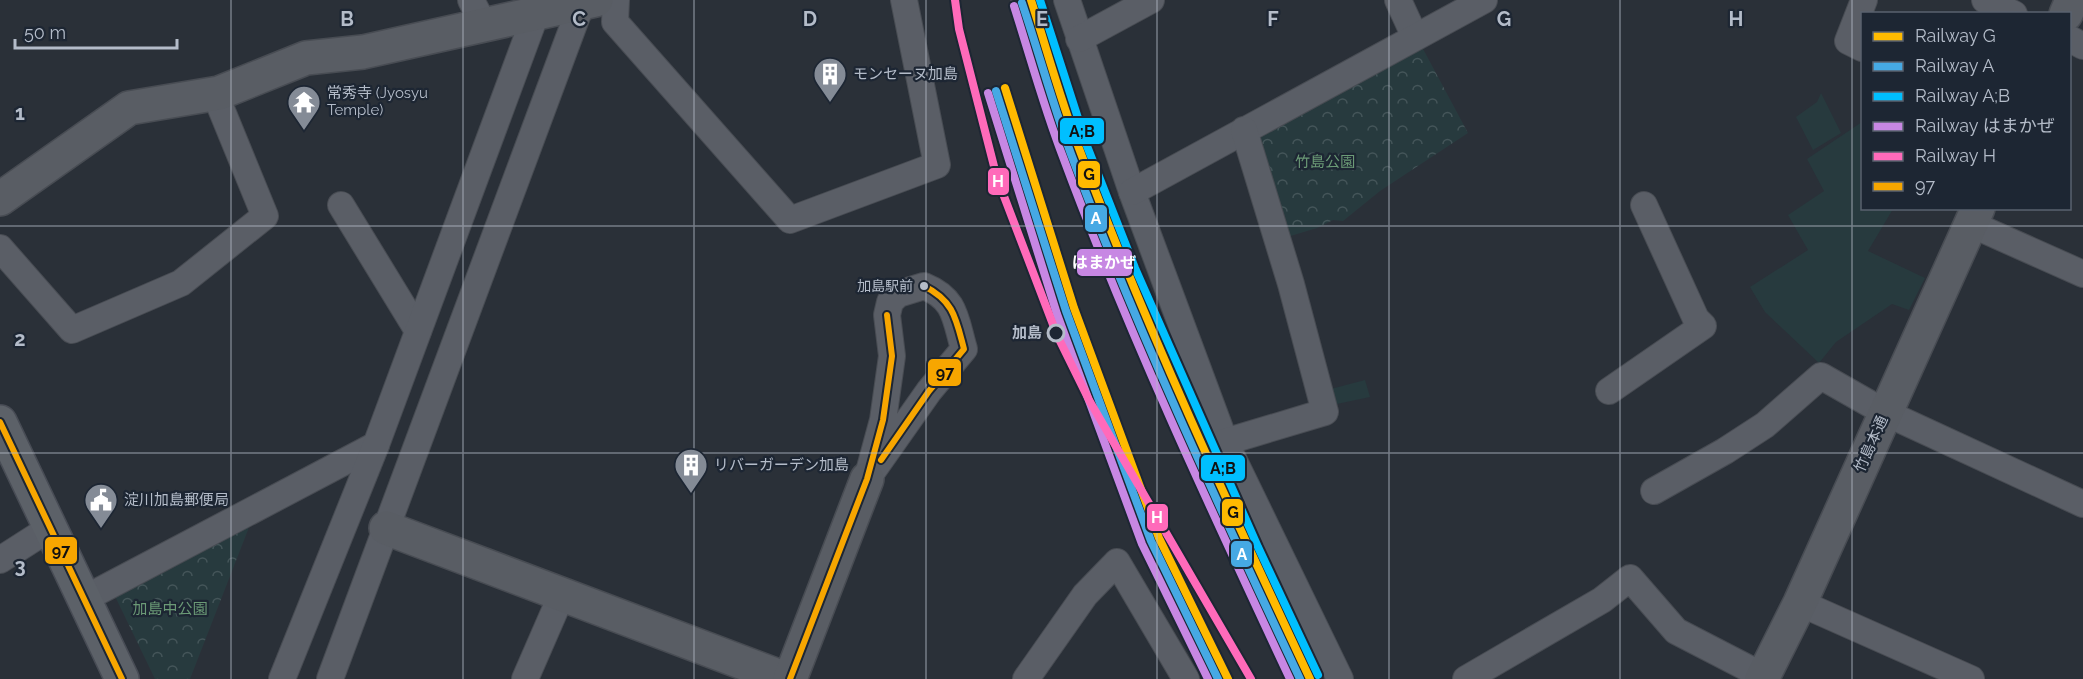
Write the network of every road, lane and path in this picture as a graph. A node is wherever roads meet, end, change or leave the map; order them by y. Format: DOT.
graph roads {
  1 [pos="904,0"];
  2 [pos="1067,0"];
  3 [pos="1150,0"];
  4 [pos="1398,0"];
  5 [pos="1484,0"];
  6 [pos="1864,0"];
  7 [pos="1984,0"];
  8 [pos="595,1"];
  9 [pos="539,7"];
  10 [pos="2010,12"];
  11 [pos="477,13"];
  12 [pos="1415,37"];
  13 [pos="1079,39"];
  14 [pos="1861,47"];
  15 [pos="219,93"];
  16 [pos="1244,130"];
  17 [pos="1132,192"];
  18 [pos="0,199"];
  19 [pos="341,205"];
  20 [pos="1644,205"];
  21 [pos="1974,216"];
  22 [pos="0,248"];
  23 [pos="2083,274"];
  24 [pos="418,331"];
  25 [pos="1608,391"];
  26 [pos="1886,413"];
  27 [pos="0,423"];
  28 [pos="1225,442"];
  29 [pos="376,445"];
  30 [pos="867,479"];
  31 [pos="1654,490"];
  32 [pos="2083,504"];
  33 [pos="347,517"];
  34 [pos="50,528"];
  35 [pos="386,528"];
  36 [pos="0,560"];
  37 [pos="562,594"];
  38 [pos="84,599"];
  39 [pos="1800,603"];
  40 [pos="1763,678"];
  41 [pos="122,679"];
  42 [pos="282,679"];
  43 [pos="330,679"];
  44 [pos="525,679"];
  45 [pos="786,679"];
  46 [pos="790,679"];
  47 [pos="1026,679"];
  48 [pos="1186,679"];
  49 [pos="1340,679"];
  50 [pos="1466,679"];
  51 [pos="1971,679"];
  1 -- 8 [label="street"];
  2 -- 13 [label="street"];
  3 -- 13 [label="street"];
  4 -- 12 [label="street"];
  5 -- 12 [label="street"];
  6 -- 14 [label="street"];
  7 -- 10 [label="street"];
  8 -- 9 [label="street"];
  8 -- 35 [label="street"];
  9 -- 11 [label="street"];
  9 -- 24 [label="street"];
  11 -- 15 [label="street"];
  12 -- 16 [label="street"];
  13 -- 17 [label="street"];
  15 -- 18 [label="street"];
  15 -- 22 [label="street"];
  16 -- 17 [label="street"];
  16 -- 28 [label="street"];
  17 -- 28 [label="street"];
  19 -- 24 [label="street"];
  20 -- 25 [label="street"];
  21 -- 23 [label="street"];
  21 -- 26 [label="street, 竹島本通"];
  24 -- 29 [label="street"];
  26 -- 31 [label="street"];
  26 -- 32 [label="street"];
  26 -- 39 [label="street, 竹島本通"];
  27 -- 34 [label="main road"];
  28 -- 49 [label="street"];
  29 -- 33 [label="street"];
  29 -- 38 [label="street"];
  30 -- 30 [label="street"];
  30 -- 46 [label="street"];
  33 -- 35 [label="street"];
  33 -- 42 [label="street"];
  34 -- 36 [label="street"];
  34 -- 38 [label="main road"];
  35 -- 37 [label="street"];
  35 -- 43 [label="street"];
  37 -- 44 [label="street"];
  37 -- 45 [label="street"];
  38 -- 41 [label="main road"];
  39 -- 40 [label="street, 竹島本通"];
  39 -- 51 [label="street"];
  40 -- 50 [label="street"];
  47 -- 48 [label="street"];
}
